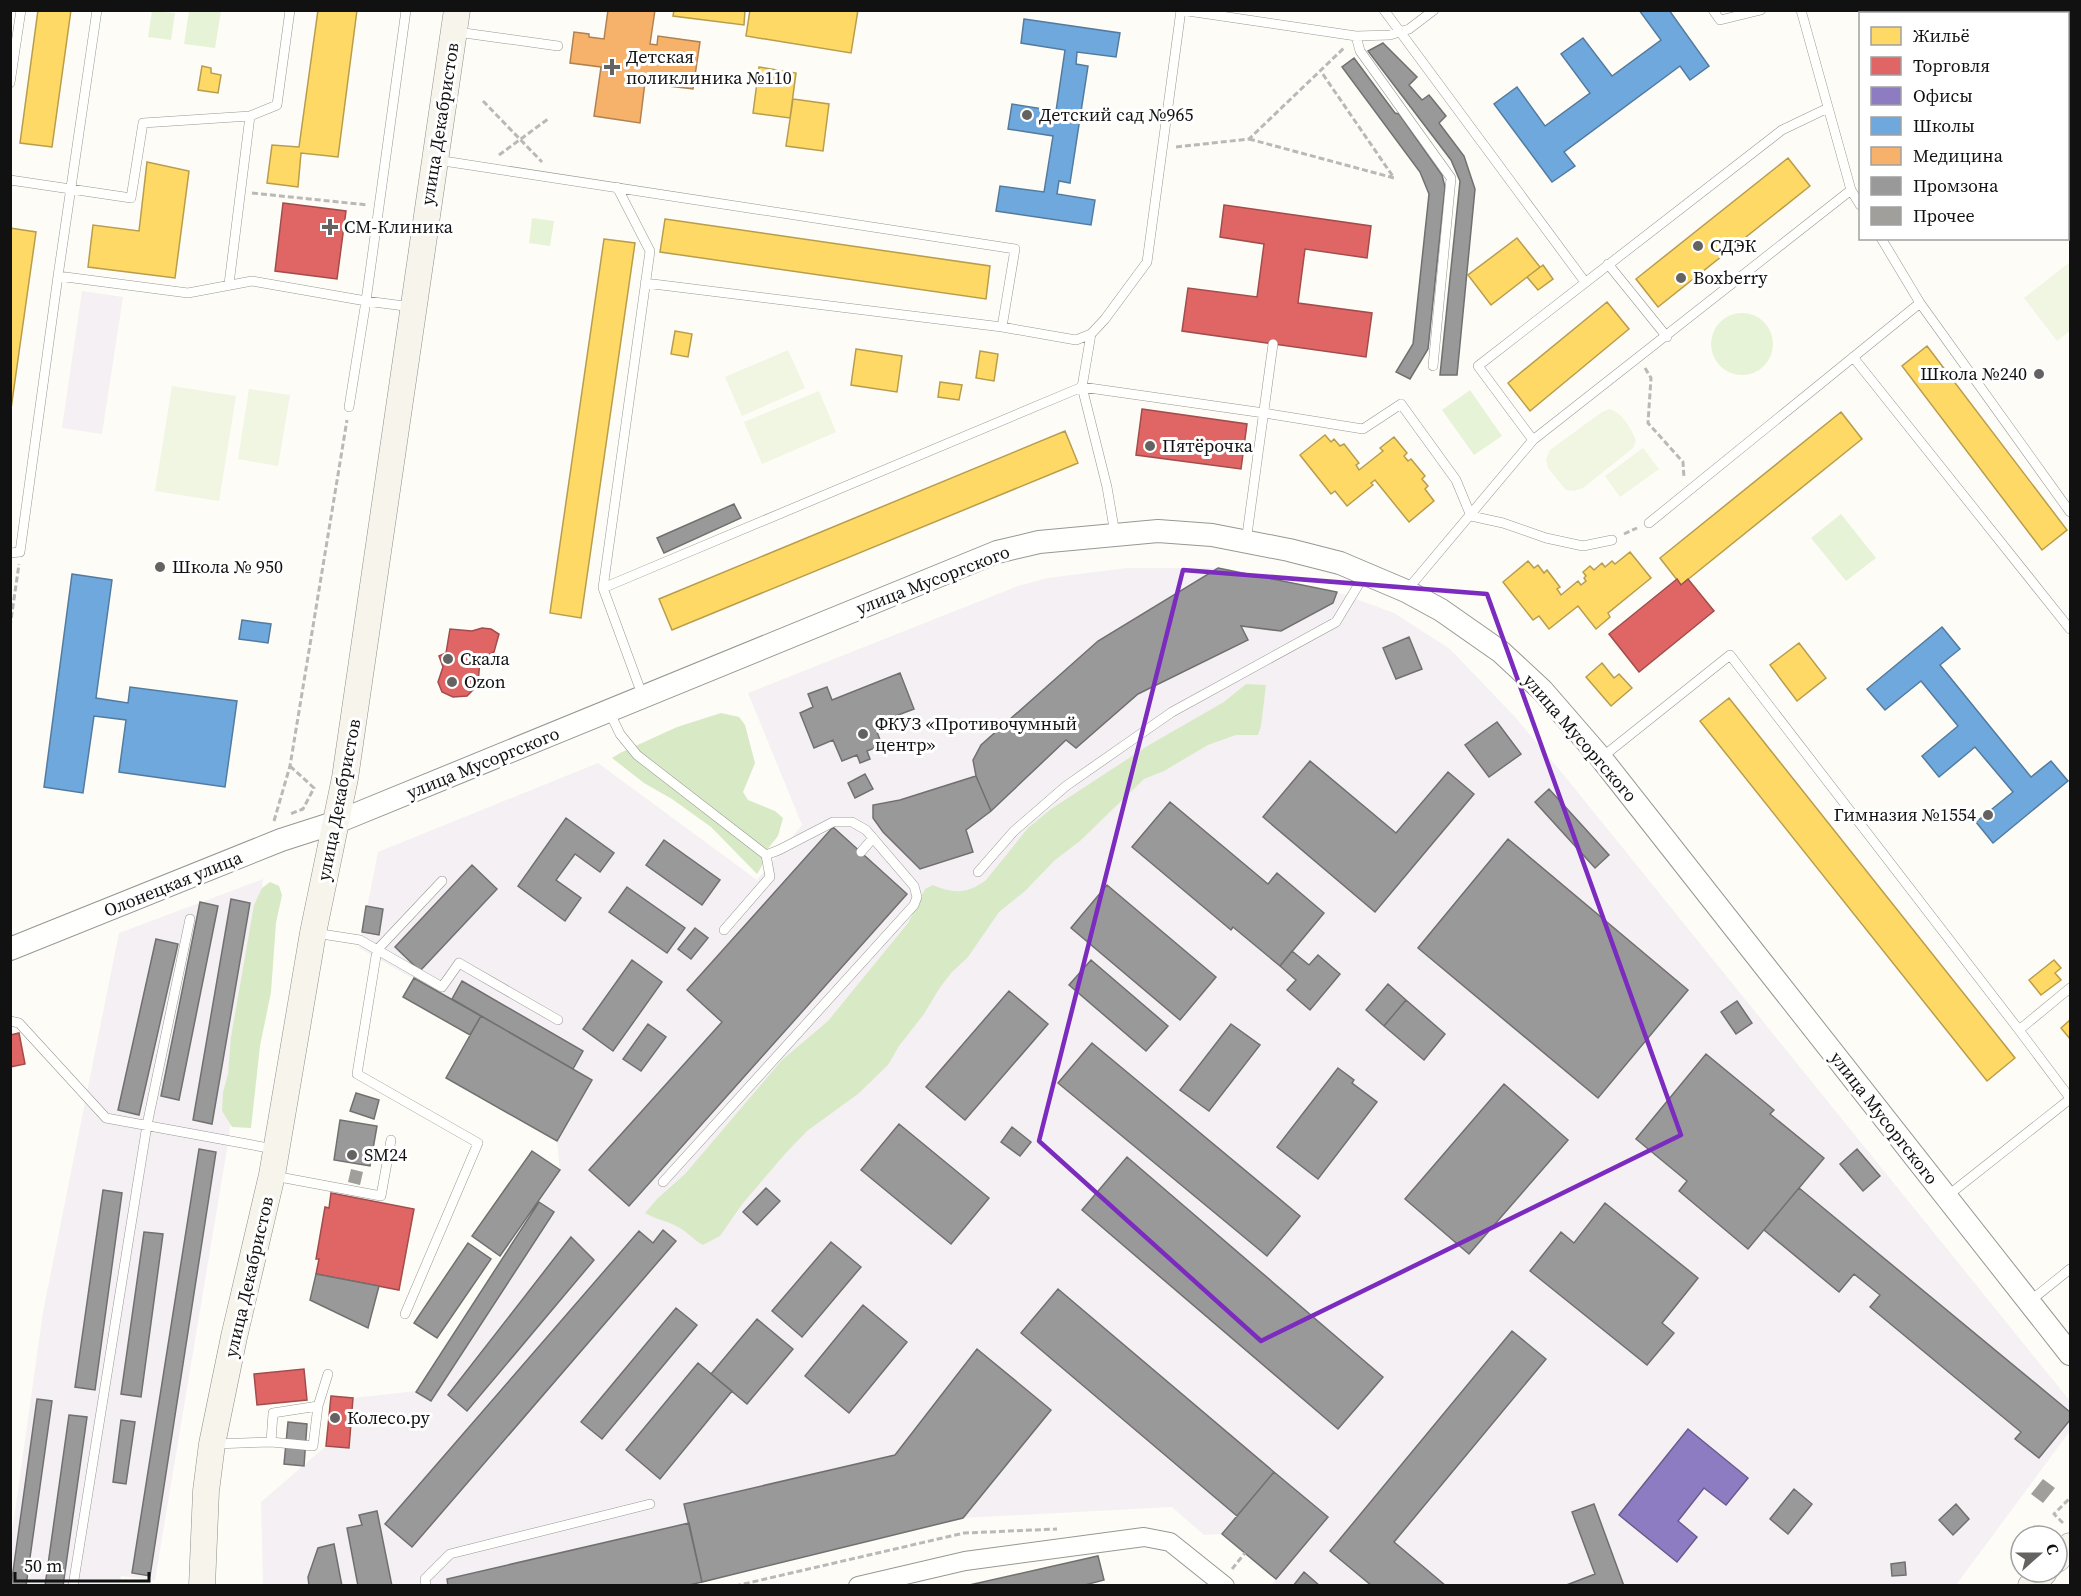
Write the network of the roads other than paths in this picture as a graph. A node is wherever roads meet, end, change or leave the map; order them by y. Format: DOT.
graph roads {
  1 [pos="21,10"];
  2 [pos="97,10"];
  3 [pos="290,10"];
  4 [pos="406,10"];
  5 [pos="1181,10"];
  6 [pos="1384,10"];
  7 [pos="1434,10"];
  8 [pos="1713,10"];
  9 [pos="1761,10"];
  10 [pos="1801,10"];
  11 [pos="455,21"];
  12 [pos="1400,32"];
  13 [pos="1356,36"];
  14 [pos="558,46"];
  15 [pos="10,83"];
  16 [pos="1828,108"];
  17 [pos="249,116"];
  18 [pos="435,160"];
  19 [pos="10,180"];
  20 [pos="617,187"];
  21 [pos="70,189"];
  22 [pos="1851,190"];
  23 [pos="1859,203"];
  24 [pos="1882,240"];
  25 [pos="1608,264"];
  26 [pos="58,276"];
  27 [pos="1585,282"];
  28 [pos="645,283"];
  29 [pos="229,284"];
  30 [pos="366,301"];
  31 [pos="1920,303"];
  32 [pos="412,307"];
  33 [pos="1002,327"];
  34 [pos="1091,334"];
  35 [pos="1666,337"];
  36 [pos="1273,344"];
  37 [pos="1853,357"];
  38 [pos="1433,366"];
  39 [pos="1082,387"];
  40 [pos="349,407"];
  41 [pos="1264,413"];
  42 [pos="1533,440"];
  43 [pos="2070,512"];
  44 [pos="1471,516"];
  45 [pos="1649,522"];
  46 [pos="1115,535"];
  47 [pos="1612,540"];
  48 [pos="1246,542"];
  49 [pos="15,552"];
  50 [pos="1365,574"];
  51 [pos="603,588"];
  52 [pos="1406,591"];
  53 [pos="2070,629"];
  54 [pos="643,697"];
  55 [pos="609,711"];
  56 [pos="1601,758"];
  57 [pos="337,822"];
  58 [pos="873,838"];
  59 [pos="861,852"];
  60 [pos="766,855"];
  61 [pos="978,872"];
  62 [pos="442,881"];
  63 [pos="190,919"];
  64 [pos="724,930"];
  65 [pos="313,933"];
  66 [pos="10,949"];
  67 [pos="377,950"];
  68 [pos="2070,988"];
  69 [pos="558,1020"];
  70 [pos="10,1021"];
  71 [pos="2019,1030"];
  72 [pos="2070,1099"];
  73 [pos="147,1125"];
  74 [pos="391,1140"];
  75 [pos="276,1150"];
  76 [pos="272,1175"];
  77 [pos="663,1182"];
  78 [pos="1947,1197"];
  79 [pos="2070,1269"];
  80 [pos="2029,1302"];
  81 [pos="405,1314"];
  82 [pos="2070,1354"];
  83 [pos="328,1374"];
  84 [pos="318,1406"];
  85 [pos="271,1442"];
  86 [pos="212,1444"];
  87 [pos="650,1504"];
  88 [pos="73,1586"];
  89 [pos="202,1586"];
  90 [pos="426,1586"];
  91 [pos="858,1586"];
  92 [pos="1225,1586"];
  1 -- 15 [label="lane"];
  2 -- 21 [label="lane"];
  3 -- 17 [label="lane"];
  4 -- 30 [label="lane"];
  5 -- 13 [label="lane"];
  5 -- 34 [label="lane"];
  6 -- 12 [label="lane"];
  7 -- 12 [label="lane"];
  8 -- 9 [label="lane"];
  10 -- 16 [label="lane"];
  11 -- 14 [label="lane"];
  11 -- 18 [label="main road, улица Декабристов"];
  12 -- 13 [label="lane"];
  12 -- 27 [label="lane"];
  13 -- 38 [label="lane"];
  16 -- 22 [label="lane"];
  16 -- 25 [label="lane"];
  17 -- 21 [label="lane"];
  17 -- 29 [label="lane"];
  18 -- 20 [label="lane"];
  18 -- 32 [label="main road, улица Декабристов"];
  19 -- 21 [label="lane"];
  20 -- 28 [label="lane"];
  20 -- 33 [label="lane"];
  21 -- 26 [label="lane"];
  22 -- 23 [label="lane"];
  22 -- 35 [label="lane"];
  24 -- 31 [label="lane"];
  25 -- 27 [label="lane"];
  25 -- 35 [label="lane"];
  26 -- 29 [label="lane"];
  26 -- 49 [label="lane"];
  27 -- 42 [label="lane"];
  28 -- 33 [label="lane"];
  28 -- 51 [label="lane"];
  29 -- 30 [label="lane"];
  30 -- 32 [label="lane"];
  30 -- 40 [label="lane"];
  31 -- 37 [label="lane"];
  31 -- 43 [label="lane"];
  32 -- 57 [label="main road, улица Декабристов"];
  33 -- 34 [label="lane"];
  34 -- 39 [label="lane"];
  35 -- 42 [label="lane"];
  36 -- 41 [label="lane"];
  37 -- 45 [label="lane"];
  37 -- 53 [label="lane"];
  39 -- 41 [label="lane"];
  39 -- 46 [label="lane"];
  39 -- 51 [label="lane"];
  41 -- 44 [label="lane"];
  41 -- 48 [label="lane"];
  42 -- 44 [label="lane"];
  44 -- 47 [label="lane"];
  44 -- 52 [label="lane"];
  46 -- 48 [label="street, улица Мусоргского"];
  46 -- 54 [label="street, улица Мусоргского"];
  48 -- 50 [label="street, улица Мусоргского"];
  50 -- 52 [label="street, улица Мусоргского"];
  50 -- 61 [label="lane"];
  51 -- 54 [label="lane"];
  52 -- 56 [label="street, улица Мусоргского"];
  54 -- 55 [label="street, улица Мусоргского"];
  55 -- 57 [label="street, улица Мусоргского"];
  55 -- 60 [label="lane"];
  56 -- 71 [label="lane"];
  56 -- 78 [label="street, улица Мусоргского"];
  57 -- 65 [label="main road, улица Декабристов"];
  57 -- 66 [label="street, Олонецкая улица"];
  58 -- 59 [label="lane"];
  58 -- 60 [label="lane"];
  58 -- 77 [label="lane"];
  60 -- 64 [label="lane"];
  62 -- 67 [label="lane"];
  63 -- 73 [label="lane"];
  65 -- 67 [label="lane"];
  65 -- 75 [label="main road, улица Декабристов"];
  67 -- 69 [label="lane"];
  67 -- 81 [label="lane"];
  68 -- 71 [label="lane"];
  70 -- 73 [label="lane"];
  71 -- 72 [label="lane"];
  72 -- 78 [label="lane"];
  73 -- 75 [label="lane"];
  73 -- 88 [label="lane"];
  74 -- 76 [label="lane"];
  75 -- 76 [label="main road, улица Декабристов"];
  76 -- 86 [label="main road, улица Декабристов"];
  78 -- 80 [label="street, улица Мусоргского"];
  79 -- 80 [label="lane"];
  80 -- 82 [label="street, улица Мусоргского"];
  83 -- 84 [label="lane"];
  84 -- 85 [label="lane"];
  84 -- 85 [label="lane"];
  85 -- 86 [label="lane"];
  86 -- 89 [label="main road, улица Декабристов"];
  87 -- 90 [label="lane"];
  91 -- 92 [label="street"];
}
